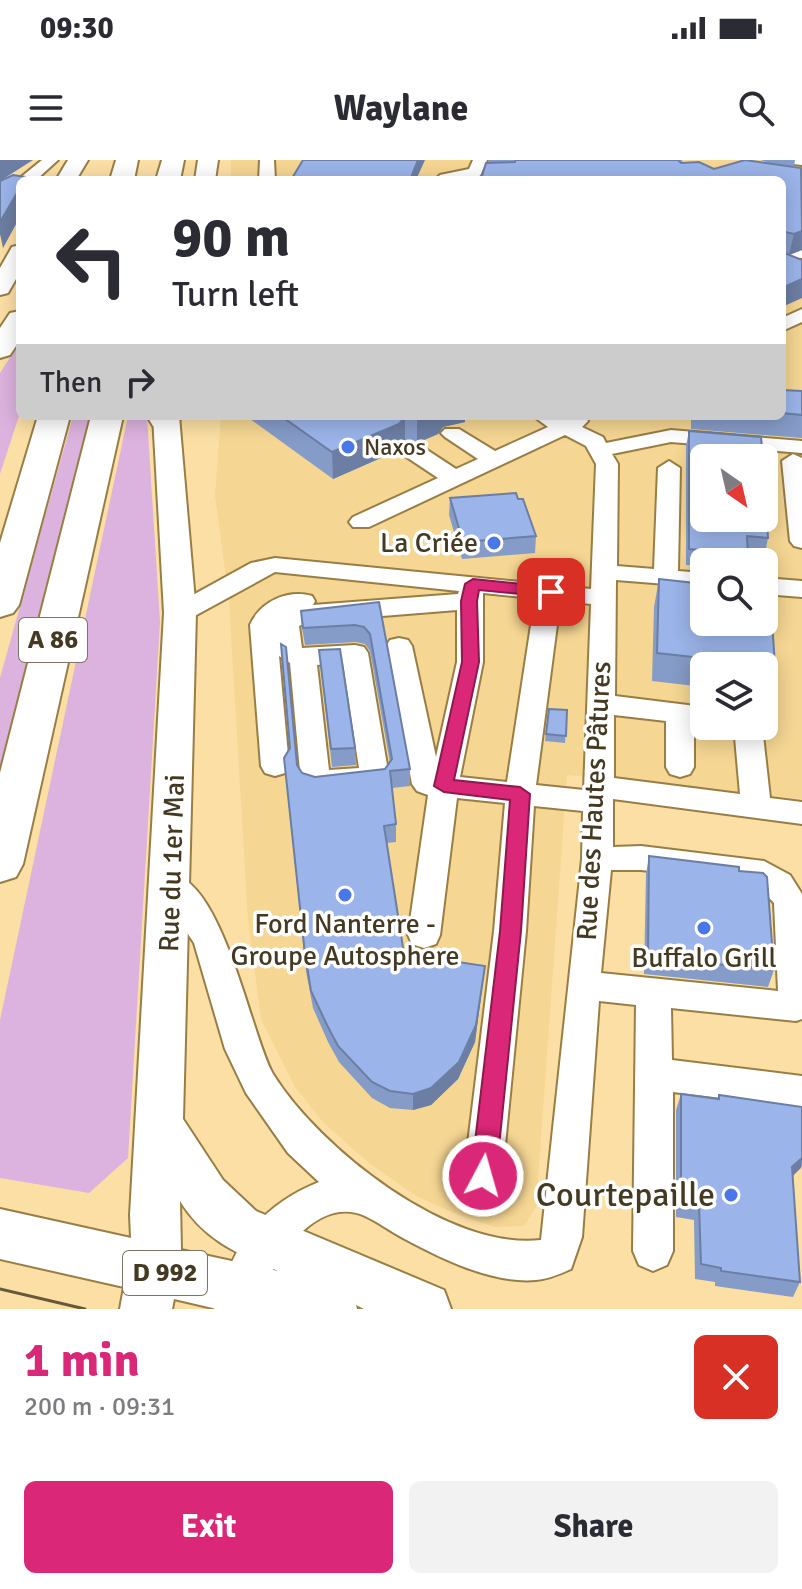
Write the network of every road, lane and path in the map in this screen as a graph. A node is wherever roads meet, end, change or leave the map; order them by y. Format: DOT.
graph roads {
  1 [pos="51,160"];
  2 [pos="480,160"];
  3 [pos="790,160"];
  4 [pos="802,161"];
  5 [pos="31,176"];
  6 [pos="460,176"];
  7 [pos="16,259"];
  8 [pos="0,288"];
  9 [pos="16,325"];
  10 [pos="0,349"];
  11 [pos="53,420"];
  12 [pos="106,420"];
  13 [pos="164,420"];
  14 [pos="553,420"];
  15 [pos="580,420"];
  16 [pos="567,426"];
  17 [pos="452,433"];
  18 [pos="601,450"];
  19 [pos="413,451"];
  20 [pos="797,454"];
  21 [pos="494,460"];
  22 [pos="669,468"];
  23 [pos="454,478"];
  24 [pos="361,522"];
  25 [pos="802,541"];
  26 [pos="388,575"];
  27 [pos="666,577"];
  28 [pos="690,579"];
  29 [pos="603,585"];
  30 [pos="778,587"];
  31 [pos="802,589"];
  32 [pos="471,592"];
  33 [pos="0,605"];
  34 [pos="180,613"];
  35 [pos="544,625"];
  36 [pos="399,646"];
  37 [pos="303,658"];
  38 [pos="601,704"];
  39 [pos="690,714"];
  40 [pos="690,723"];
  41 [pos="749,740"];
  42 [pos="275,766"];
  43 [pos="680,767"];
  44 [pos="444,786"];
  45 [pos="520,794"];
  46 [pos="600,794"];
  47 [pos="756,806"];
  48 [pos="802,813"];
  49 [pos="597,859"];
  50 [pos="0,864"];
  51 [pos="171,885"];
  52 [pos="424,935"];
  53 [pos="583,985"];
  54 [pos="653,992"];
  55 [pos="799,1008"];
  56 [pos="655,1074"];
  57 [pos="802,1092"];
  58 [pos="161,1127"];
  59 [pos="483,1176"];
  60 [pos="367,1197"];
  61 [pos="0,1234"];
  62 [pos="265,1242"];
  63 [pos="653,1251"];
  64 [pos="143,1280"];
  65 [pos="237,1299"];
  66 [pos="331,1309"];
  67 [pos="425,1309"];
  1 -- 5 [label="street"];
  2 -- 6 [label="street"];
  3 -- 4 [label="street"];
  7 -- 8 [label="main road"];
  9 -- 10 [label="highway"];
  11 -- 33 [label="highway, A 86"];
  12 -- 50 [label="highway, A 86"];
  13 -- 34 [label="main road, Rue du 1er Mai"];
  14 -- 16 [label="street"];
  15 -- 16 [label="street"];
  16 -- 18 [label="street"];
  16 -- 21 [label="street"];
  17 -- 21 [label="street"];
  18 -- 20 [label="street"];
  18 -- 29 [label="street, Rue des Hautes Pâtures"];
  19 -- 23 [label="street"];
  20 -- 25 [label="street"];
  21 -- 23 [label="street"];
  22 -- 27 [label="street"];
  23 -- 24 [label="street"];
  26 -- 32 [label="street"];
  26 -- 34 [label="street"];
  26 -- 42 [label="street"];
  27 -- 28 [label="street"];
  27 -- 29 [label="street"];
  29 -- 32 [label="street"];
  29 -- 38 [label="street, Rue des Hautes Pâtures"];
  30 -- 31 [label="street"];
  32 -- 37 [label="street"];
  32 -- 44 [label="street"];
  34 -- 51 [label="main road, Rue du 1er Mai"];
  35 -- 45 [label="street"];
  36 -- 44 [label="street"];
  37 -- 37 [label="street"];
  38 -- 39 [label="street"];
  38 -- 46 [label="street, Rue des Hautes Pâtures"];
  40 -- 43 [label="street"];
  41 -- 47 [label="street"];
  44 -- 45 [label="street"];
  44 -- 52 [label="street"];
  45 -- 46 [label="street"];
  45 -- 59 [label="street"];
  46 -- 47 [label="street"];
  46 -- 49 [label="street, Rue des Hautes Pâtures"];
  47 -- 48 [label="street"];
  49 -- 53 [label="street, Rue des Hautes Pâtures"];
  49 -- 55 [label="street"];
  51 -- 58 [label="main road, Rue du 1er Mai"];
  51 -- 60 [label="street"];
  53 -- 54 [label="street"];
  53 -- 60 [label="street, Rue des Hautes Pâtures"];
  54 -- 55 [label="street"];
  54 -- 56 [label="street"];
  56 -- 57 [label="street"];
  56 -- 63 [label="street"];
  58 -- 62 [label="main road"];
  58 -- 64 [label="main road, Rue du 1er Mai"];
  60 -- 62 [label="street"];
  61 -- 64 [label="main road, D 992"];
  62 -- 65 [label="street"];
  62 -- 67 [label="main road"];
  64 -- 65 [label="main road, D 992"];
  65 -- 66 [label="main road, D 992"];
}
